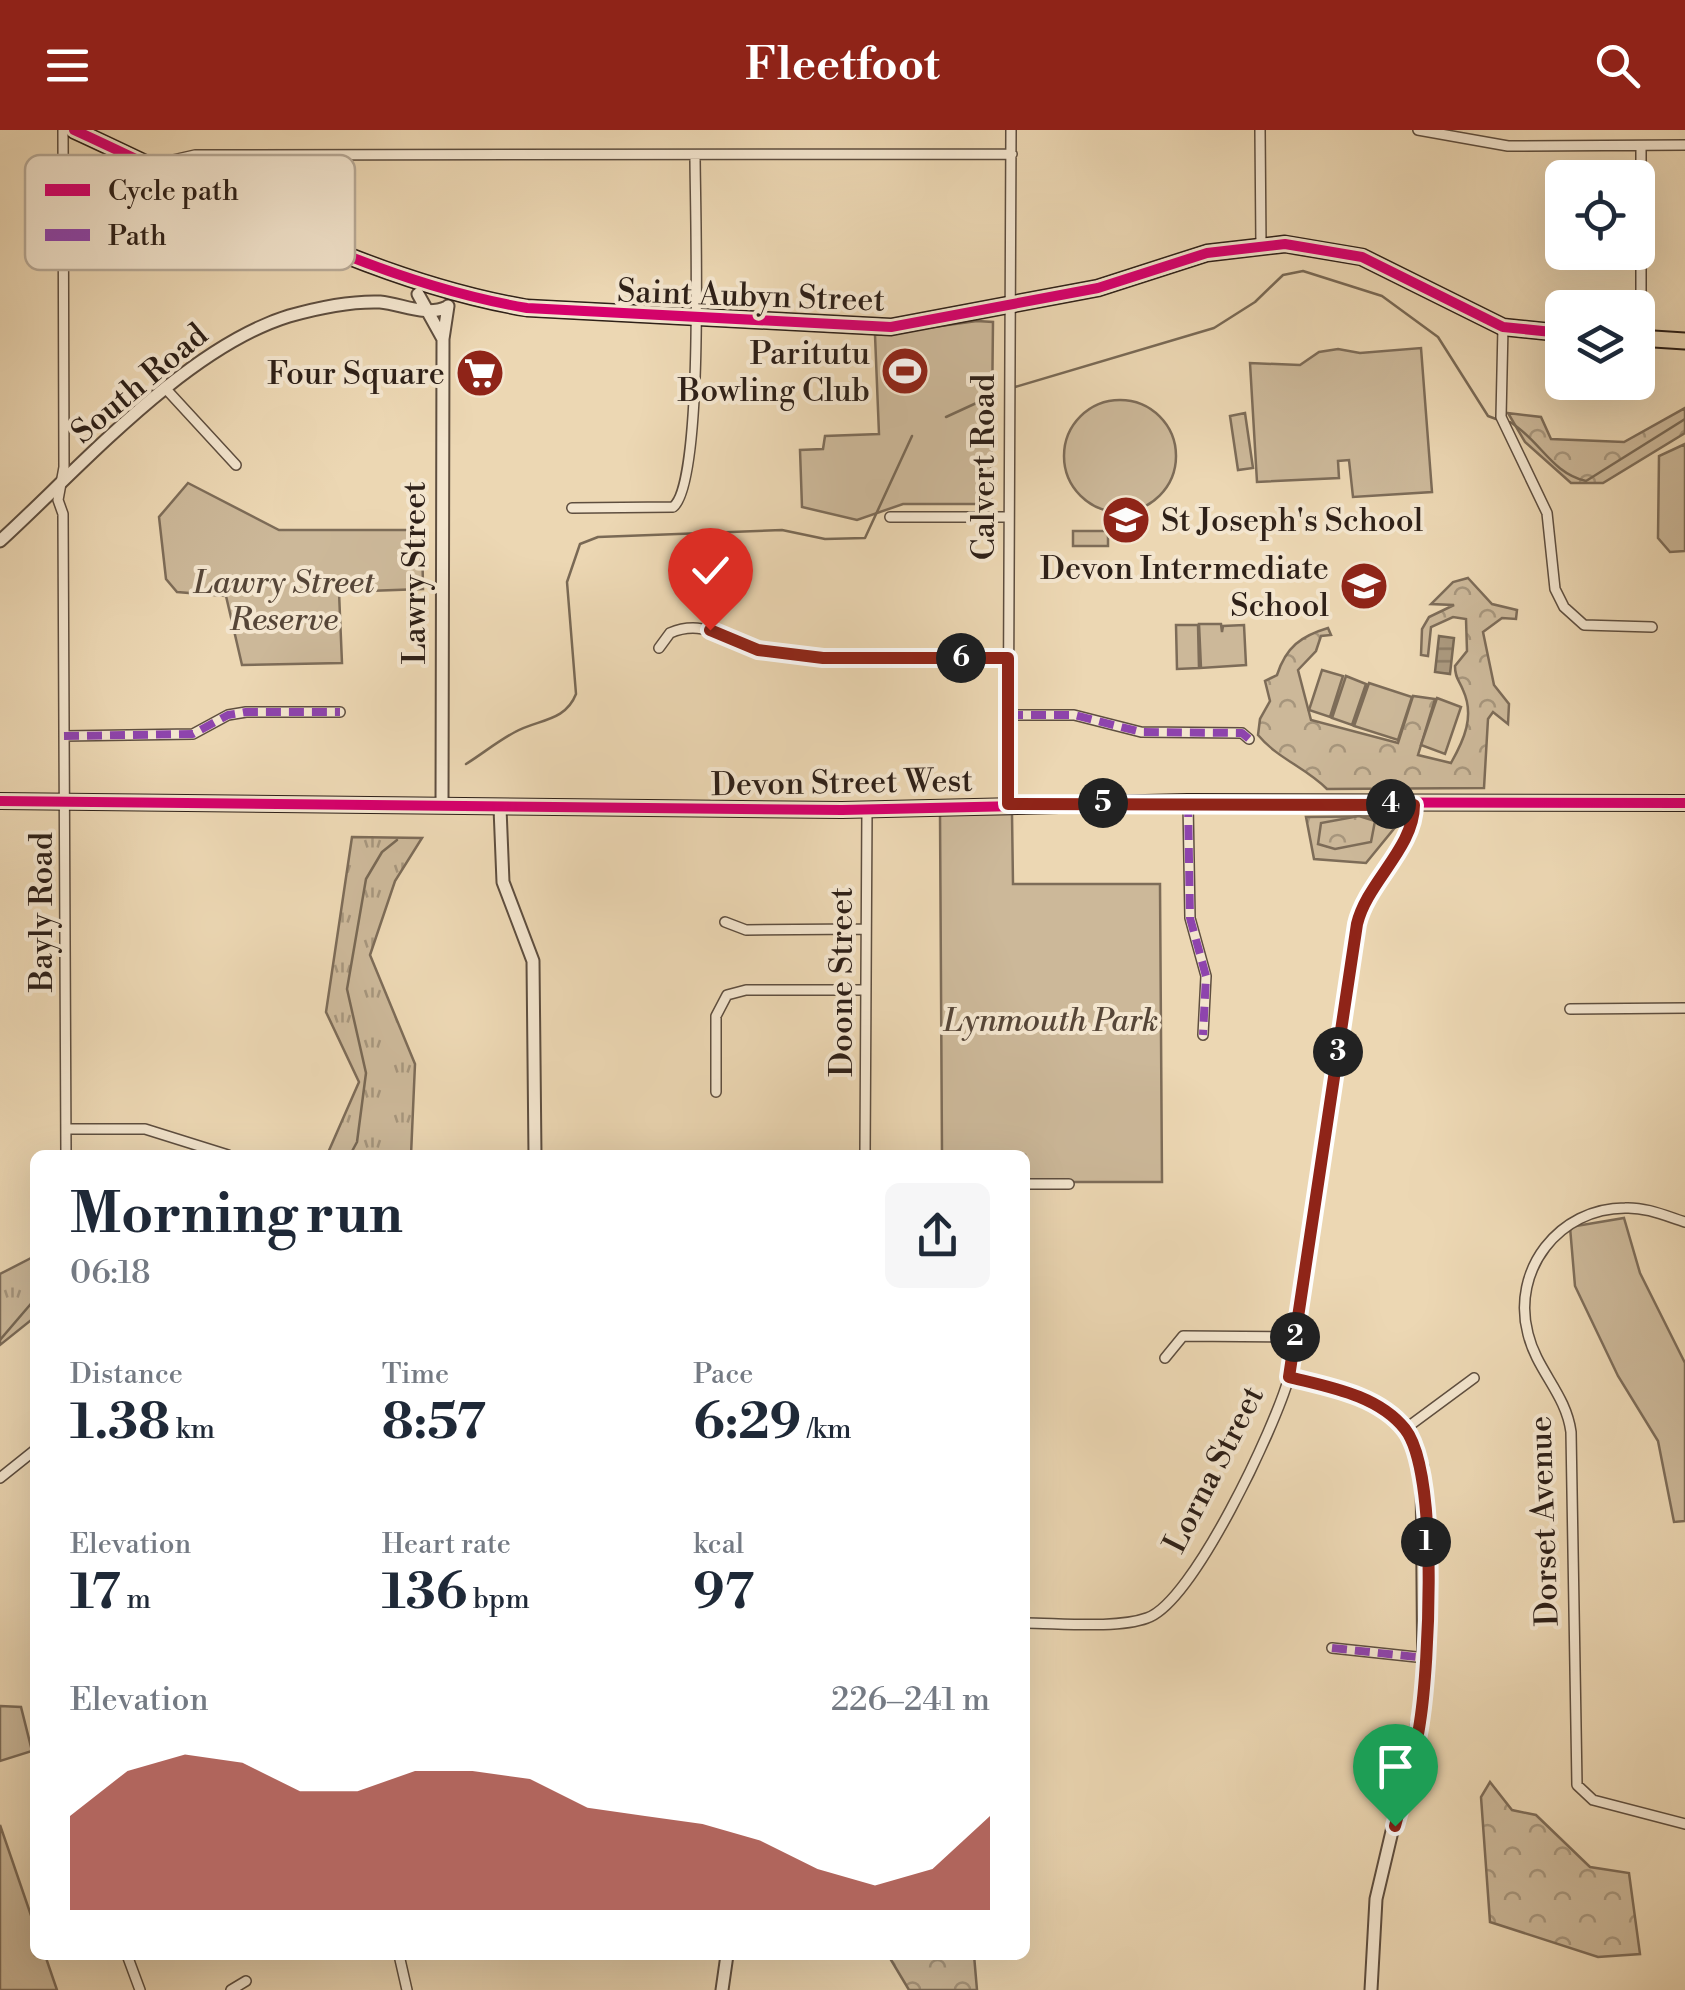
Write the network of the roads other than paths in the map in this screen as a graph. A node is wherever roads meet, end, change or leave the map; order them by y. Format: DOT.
graph roads {
  1 [pos="63,130"];
  2 [pos="74,130"];
  3 [pos="1012,130"];
  4 [pos="1260,130"];
  5 [pos="1418,130"];
  6 [pos="1640,146"];
  7 [pos="1685,146"];
  8 [pos="1012,154"];
  9 [pos="63,155"];
  10 [pos="129,155"];
  11 [pos="695,155"];
  12 [pos="355,156"];
  13 [pos="1261,245"];
  14 [pos="355,260"];
  15 [pos="62,270"];
  16 [pos="420,290"];
  17 [pos="1639,290"];
  18 [pos="449,300"];
  19 [pos="394,305"];
  20 [pos="1010,305"];
  21 [pos="429,312"];
  22 [pos="695,318"];
  23 [pos="1503,328"];
  24 [pos="1545,332"];
  25 [pos="443,339"];
  26 [pos="1655,339"];
  27 [pos="1685,340"];
  28 [pos="166,389"];
  29 [pos="236,465"];
  30 [pos="61,486"];
  31 [pos="572,508"];
  32 [pos="890,517"];
  33 [pos="1008,518"];
  34 [pos="2,534"];
  35 [pos="1652,626"];
  36 [pos="659,648"];
  37 [pos="1008,658"];
  38 [pos="340,712"];
  39 [pos="1008,715"];
  40 [pos="64,736"];
  41 [pos="1249,739"];
  42 [pos="0,801"];
  43 [pos="66,801"];
  44 [pos="1188,802"];
  45 [pos="1685,803"];
  46 [pos="1008,804"];
  47 [pos="1414,805"];
  48 [pos="442,806"];
  49 [pos="500,808"];
  50 [pos="867,808"];
  51 [pos="724,922"];
  52 [pos="865,929"];
  53 [pos="866,990"];
  54 [pos="1685,1008"];
  55 [pos="1570,1009"];
  56 [pos="1204,1035"];
  57 [pos="716,1092"];
  58 [pos="66,1129"];
  59 [pos="66,1150"];
  60 [pos="212,1150"];
  61 [pos="535,1150"];
  62 [pos="865,1150"];
  63 [pos="1030,1184"];
  64 [pos="1070,1184"];
  65 [pos="1685,1222"];
  66 [pos="1295,1337"];
  67 [pos="1164,1358"];
  68 [pos="1289,1377"];
  69 [pos="1474,1378"];
  70 [pos="1405,1429"];
  71 [pos="30,1454"];
  72 [pos="0,1478"];
  73 [pos="1030,1624"];
  74 [pos="1332,1648"];
  75 [pos="1426,1658"];
  76 [pos="1685,1824"];
  77 [pos="128,1960"];
  78 [pos="400,1960"];
  79 [pos="726,1960"];
  80 [pos="246,1982"];
  81 [pos="140,1990"];
  82 [pos="232,1990"];
  83 [pos="407,1990"];
  84 [pos="722,1990"];
  85 [pos="1372,1990"];
  1 -- 9 [label="street, Bayly Road"];
  2 -- 10 [label="highway, Saint Aubyn Street"];
  3 -- 8 [label="street, Calvert Road"];
  4 -- 13 [label="street"];
  5 -- 6 [label="street"];
  6 -- 7 [label="street"];
  6 -- 17 [label="street"];
  8 -- 11 [label="street"];
  8 -- 20 [label="street, Calvert Road"];
  11 -- 12 [label="street"];
  11 -- 22 [label="street"];
  13 -- 20 [label="highway, Saint Aubyn Street"];
  13 -- 23 [label="highway, Saint Aubyn Street"];
  14 -- 16 [label="highway, Saint Aubyn Street"];
  15 -- 30 [label="street, Bayly Road"];
  16 -- 18 [label="highway, Saint Aubyn Street"];
  16 -- 19 [label="street, South Road"];
  16 -- 21 [label="street, Lawry Street"];
  18 -- 21 [label="street, South Road"];
  18 -- 22 [label="highway, Saint Aubyn Street"];
  18 -- 25 [label="street, Lawry Street"];
  19 -- 21 [label="street, South Road"];
  19 -- 28 [label="street, South Road"];
  20 -- 22 [label="highway, Saint Aubyn Street"];
  20 -- 33 [label="street, Calvert Road"];
  21 -- 25 [label="street, Lawry Street"];
  22 -- 31 [label="street"];
  23 -- 24 [label="highway, Saint Aubyn Street"];
  23 -- 35 [label="street"];
  25 -- 48 [label="street, Lawry Street"];
  26 -- 27 [label="highway"];
  28 -- 29 [label="street"];
  28 -- 30 [label="street, South Road"];
  30 -- 34 [label="street, South Road"];
  30 -- 40 [label="street, Bayly Road"];
  32 -- 33 [label="street"];
  33 -- 37 [label="street, Calvert Road"];
  36 -- 37 [label="street"];
  37 -- 39 [label="street, Calvert Road"];
  38 -- 40 [label="street"];
  39 -- 41 [label="street"];
  39 -- 46 [label="street, Calvert Road"];
  40 -- 43 [label="street, Bayly Road"];
  42 -- 43 [label="main road, Devon Street West"];
  43 -- 48 [label="main road, Devon Street West"];
  43 -- 58 [label="street, Bayly Road"];
  44 -- 46 [label="main road, Devon Street West"];
  44 -- 47 [label="main road, Devon Street West"];
  44 -- 56 [label="street"];
  45 -- 47 [label="main road, Devon Street West"];
  46 -- 50 [label="main road, Devon Street West"];
  47 -- 66 [label="street, Lorna Street"];
  48 -- 49 [label="main road, Devon Street West"];
  49 -- 50 [label="main road, Devon Street West"];
  49 -- 61 [label="street"];
  50 -- 52 [label="street, Doone Street"];
  51 -- 52 [label="street"];
  52 -- 53 [label="street, Doone Street"];
  53 -- 57 [label="street"];
  53 -- 62 [label="street, Doone Street"];
  54 -- 55 [label="street"];
  58 -- 59 [label="street, Bayly Road"];
  58 -- 60 [label="street"];
  63 -- 64 [label="street"];
  65 -- 76 [label="street, Dorset Avenue"];
  66 -- 67 [label="street"];
  66 -- 68 [label="street, Lorna Street"];
  68 -- 70 [label="street"];
  68 -- 73 [label="street, Lorna Street"];
  69 -- 70 [label="street"];
  70 -- 75 [label="street"];
  71 -- 72 [label="street"];
  74 -- 75 [label="street"];
  75 -- 85 [label="street"];
  77 -- 81 [label="street"];
  78 -- 83 [label="street"];
  79 -- 84 [label="street"];
  80 -- 82 [label="street"];
}
